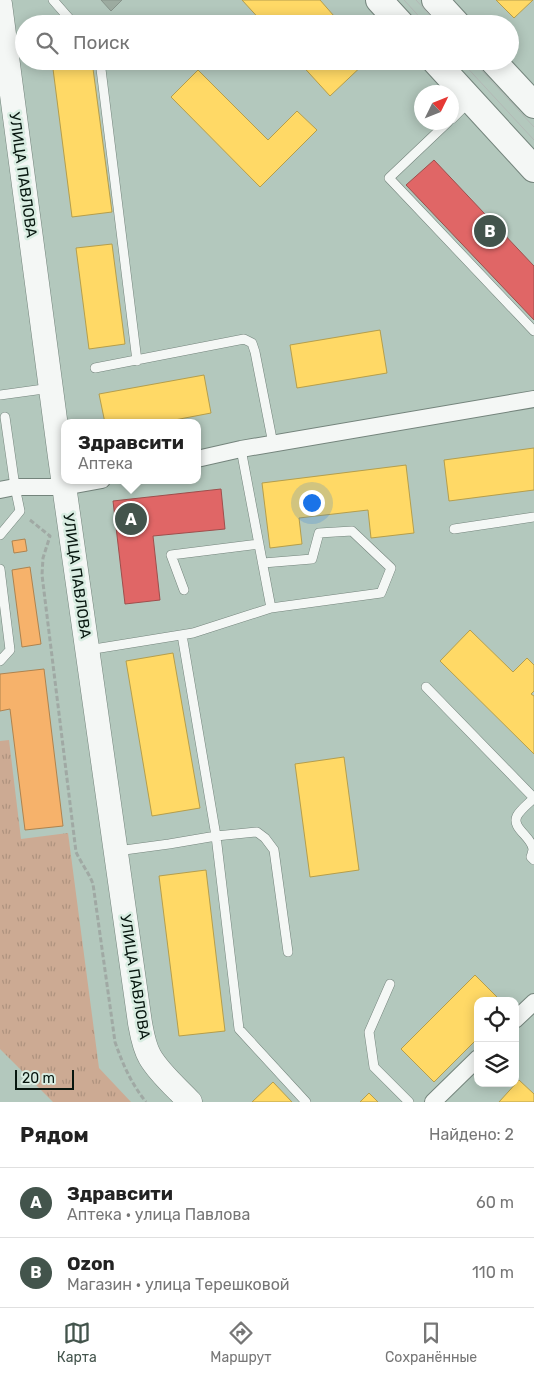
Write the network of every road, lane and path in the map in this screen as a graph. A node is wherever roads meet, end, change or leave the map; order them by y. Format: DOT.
graph roads {
  1 [pos="53,0"];
  2 [pos="379,0"];
  3 [pos="0,4"];
  4 [pos="66,15"];
  5 [pos="392,15"];
  6 [pos="101,70"];
  7 [pos="443,70"];
  8 [pos="501,70"];
  9 [pos="471,100"];
  10 [pos="534,105"];
  11 [pos="459,112"];
  12 [pos="440,130"];
  13 [pos="534,169"];
  14 [pos="534,331"];
  15 [pos="136,361"];
  16 [pos="95,368"];
  17 [pos="51,388"];
  18 [pos="0,394"];
  19 [pos="534,399"];
  20 [pos="5,417"];
  21 [pos="273,444"];
  22 [pos="241,449"];
  23 [pos="201,458"];
  24 [pos="61,464"];
  25 [pos="64,484"];
  26 [pos="80,484"];
  27 [pos="64,487"];
  28 [pos="8,488"];
  29 [pos="20,511"];
  30 [pos="534,517"];
  31 [pos="454,530"];
  32 [pos="0,535"];
  33 [pos="260,544"];
  34 [pos="263,563"];
  35 [pos="0,569"];
  36 [pos="184,590"];
  37 [pos="271,608"];
  38 [pos="182,635"];
  39 [pos="88,650"];
  40 [pos="0,661"];
  41 [pos="426,687"];
  42 [pos="216,836"];
  43 [pos="116,851"];
  44 [pos="534,860"];
  45 [pos="288,952"];
  46 [pos="390,984"];
  47 [pos="534,1002"];
  48 [pos="519,1016"];
  49 [pos="474,1062"];
  50 [pos="146,1102"];
  51 [pos="190,1102"];
  52 [pos="306,1102"];
  53 [pos="410,1102"];
  54 [pos="433,1102"];
  1 -- 4 [label="lane"];
  2 -- 5 [label="main road"];
  3 -- 17 [label="street, УЛИЦА ПАВЛОВА"];
  6 -- 15 [label="lane"];
  7 -- 9 [label="main road"];
  8 -- 10 [label="main road"];
  9 -- 11 [label="lane"];
  9 -- 13 [label="main road"];
  12 -- 14 [label="lane"];
  15 -- 16 [label="lane"];
  15 -- 21 [label="lane"];
  17 -- 18 [label="lane"];
  17 -- 24 [label="street, УЛИЦА ПАВЛОВА"];
  19 -- 21 [label="street"];
  20 -- 28 [label="lane"];
  21 -- 22 [label="street"];
  22 -- 23 [label="street"];
  22 -- 33 [label="lane"];
  25 -- 27 [label="street, УЛИЦА ПАВЛОВА"];
  26 -- 27 [label="street"];
  27 -- 28 [label="street"];
  27 -- 39 [label="street, УЛИЦА ПАВЛОВА"];
  28 -- 29 [label="lane"];
  29 -- 32 [label="lane"];
  29 -- 50 [label="path"];
  30 -- 31 [label="lane"];
  33 -- 34 [label="lane"];
  33 -- 36 [label="lane"];
  34 -- 37 [label="lane"];
  34 -- 37 [label="lane"];
  35 -- 40 [label="lane"];
  37 -- 38 [label="lane"];
  38 -- 39 [label="lane"];
  38 -- 42 [label="lane"];
  39 -- 43 [label="street, УЛИЦА ПАВЛОВА"];
  41 -- 44 [label="lane"];
  42 -- 43 [label="lane"];
  42 -- 45 [label="lane"];
  42 -- 52 [label="lane"];
  43 -- 51 [label="street, УЛИЦА ПАВЛОВА"];
  46 -- 53 [label="lane"];
  47 -- 48 [label="street"];
  49 -- 54 [label="street"];
}
